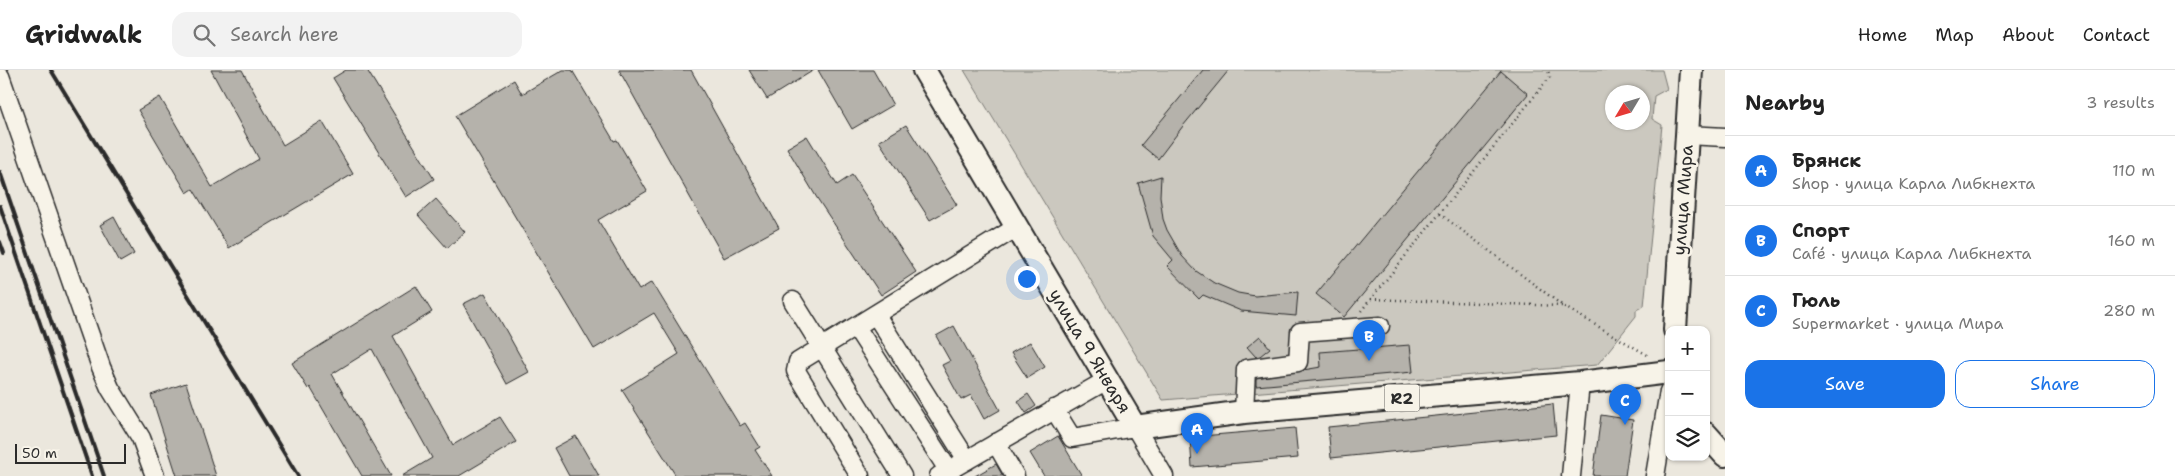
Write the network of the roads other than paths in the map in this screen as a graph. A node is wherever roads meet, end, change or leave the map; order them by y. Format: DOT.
graph roads {
  1 [pos="924,70"];
  2 [pos="1691,70"];
  3 [pos="0,76"];
  4 [pos="1687,134"];
  5 [pos="1725,137"];
  6 [pos="1017,227"];
  7 [pos="793,301"];
  8 [pos="876,314"];
  9 [pos="1380,326"];
  10 [pos="1674,326"];
  11 [pos="856,327"];
  12 [pos="823,347"];
  13 [pos="1662,366"];
  14 [pos="1107,380"];
  15 [pos="1580,383"];
  16 [pos="1054,409"];
  17 [pos="1244,412"];
  18 [pos="1665,415"];
  19 [pos="1135,427"];
  20 [pos="1710,438"];
  21 [pos="996,444"];
  22 [pos="1724,451"];
  23 [pos="967,460"];
  24 [pos="944,473"];
  25 [pos="155,476"];
  26 [pos="860,476"];
  27 [pos="902,476"];
  28 [pos="1015,476"];
  29 [pos="1164,476"];
  30 [pos="1571,476"];
  31 [pos="1655,476"];
  1 -- 6 [label="main road, улица 9 Января"];
  2 -- 4 [label="main road, улица Мира"];
  3 -- 25 [label="street"];
  4 -- 5 [label="street"];
  4 -- 10 [label="main road, улица Мира"];
  6 -- 8 [label="street"];
  6 -- 14 [label="main road, улица 9 Января"];
  7 -- 12 [label="street"];
  8 -- 11 [label="street"];
  8 -- 23 [label="street"];
  9 -- 17 [label="street"];
  11 -- 12 [label="street"];
  11 -- 24 [label="street"];
  12 -- 26 [label="street"];
  12 -- 27 [label="street"];
  13 -- 15 [label="main road, R2"];
  14 -- 16 [label="street"];
  14 -- 19 [label="main road, улица 9 Января"];
  15 -- 17 [label="main road, R2"];
  15 -- 30 [label="street"];
  16 -- 19 [label="street"];
  16 -- 21 [label="street"];
  17 -- 19 [label="main road, R2"];
  18 -- 31 [label="street"];
  19 -- 29 [label="street, улица 9 Января"];
  20 -- 22 [label="main road"];
  21 -- 23 [label="street"];
  21 -- 28 [label="street"];
  23 -- 24 [label="street"];
}
